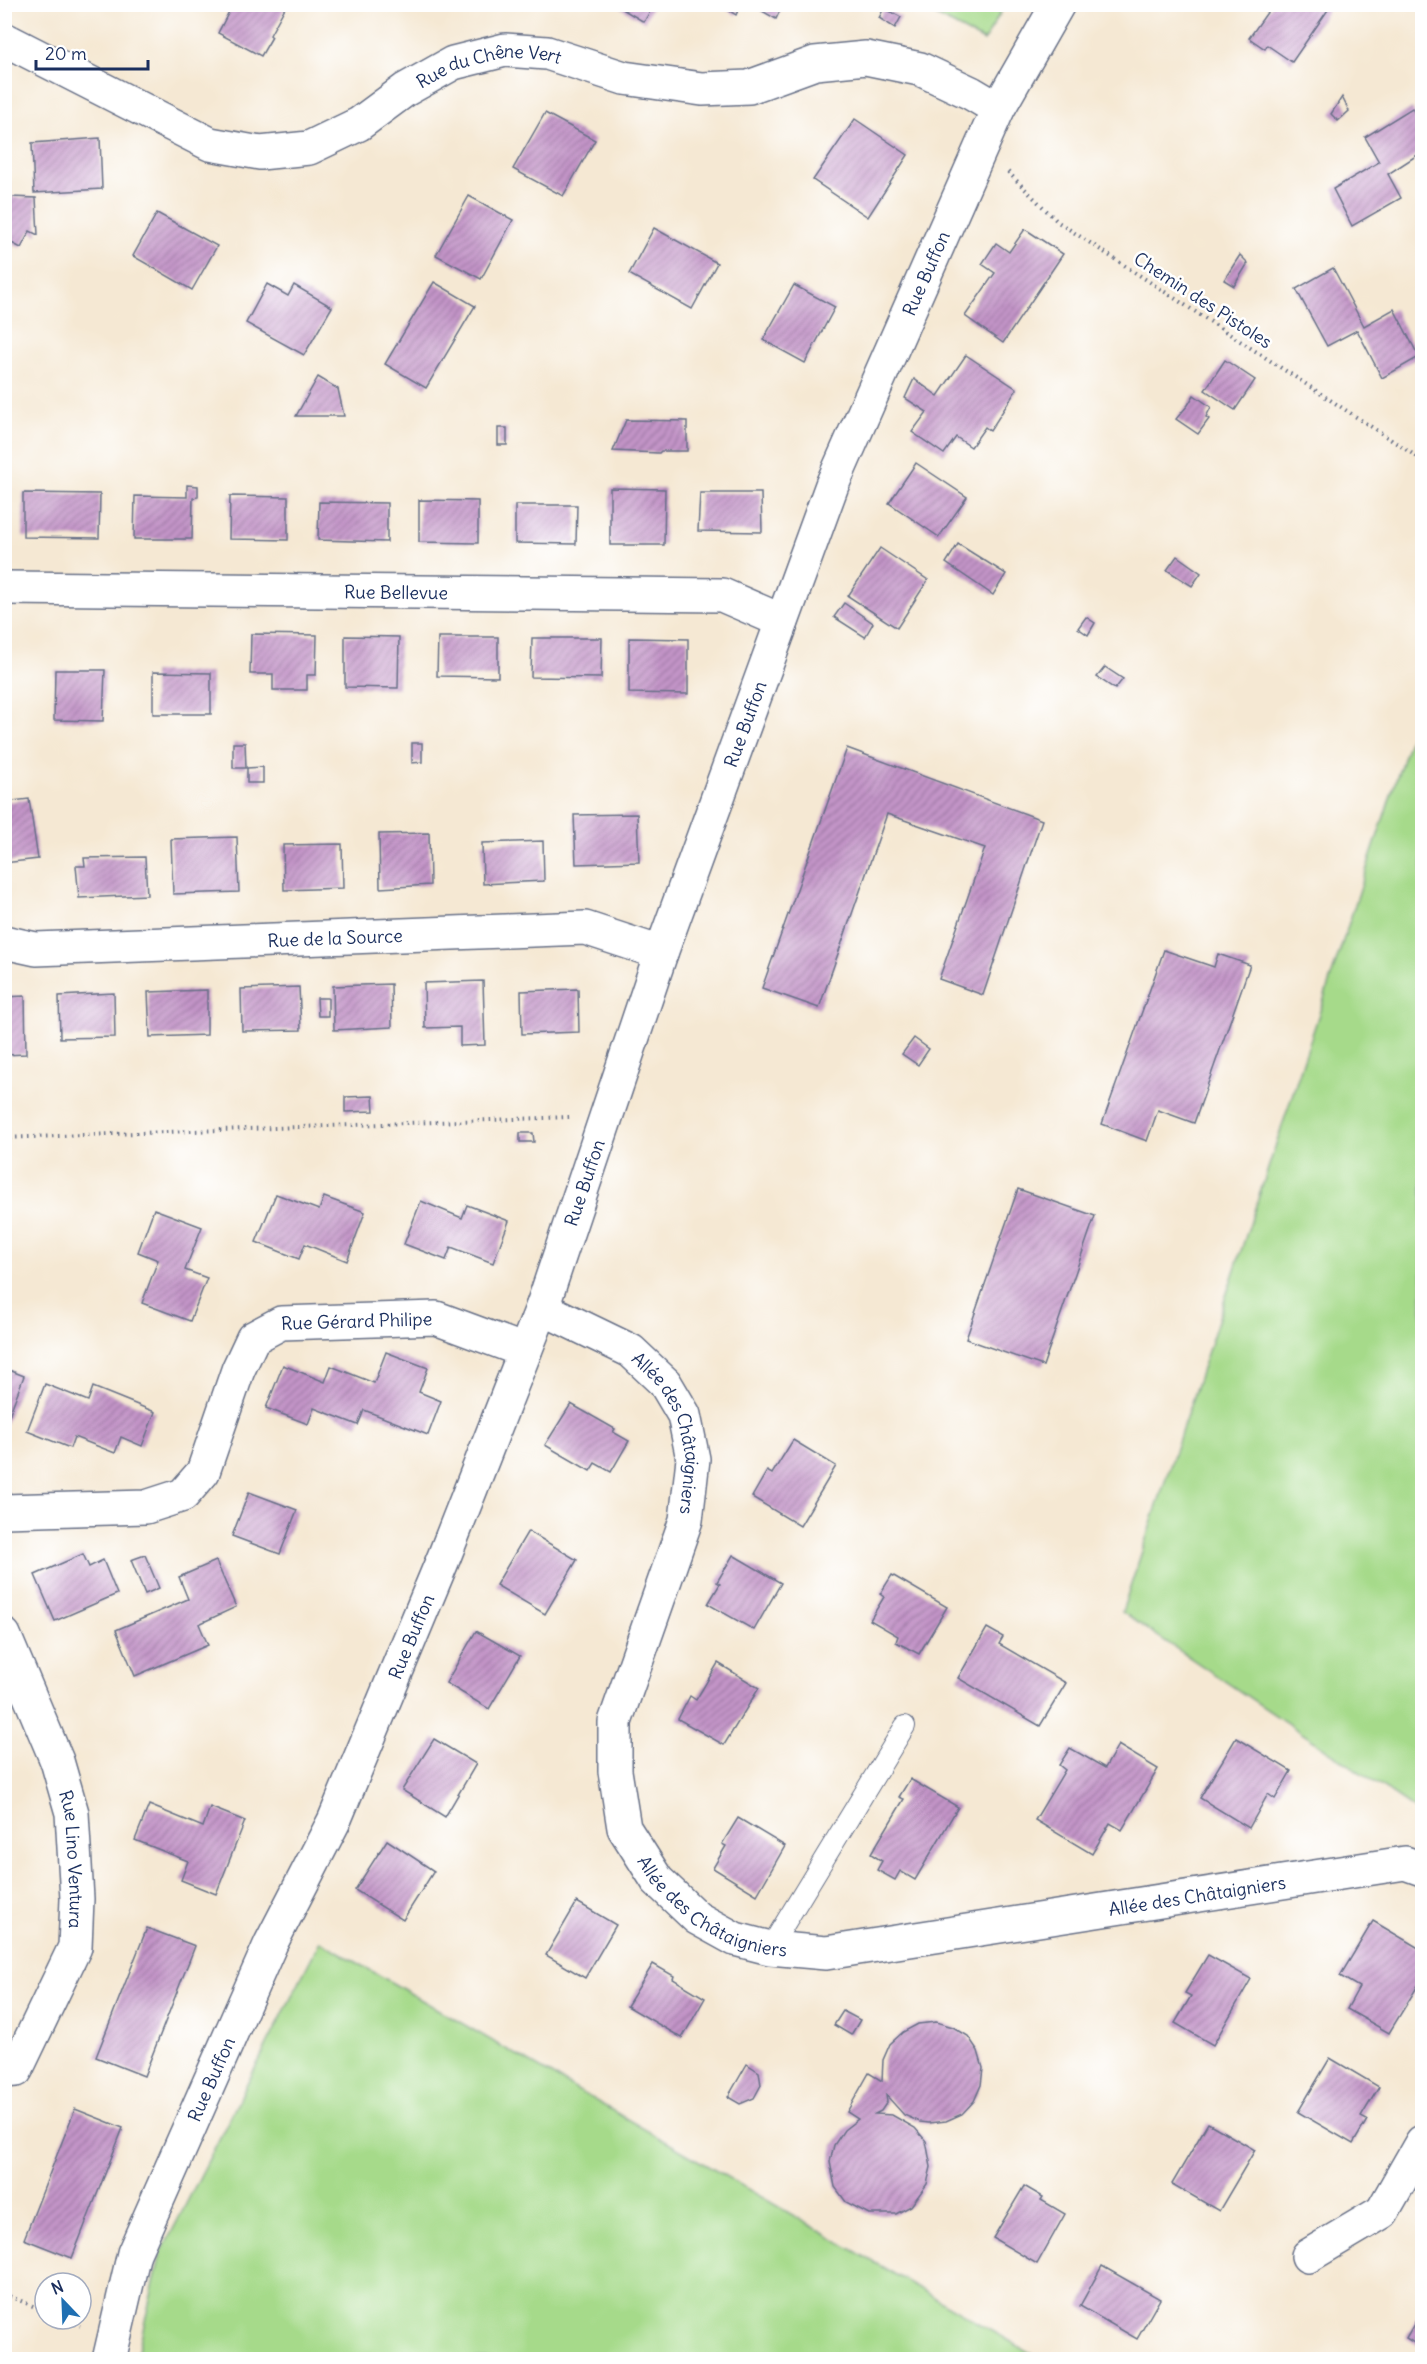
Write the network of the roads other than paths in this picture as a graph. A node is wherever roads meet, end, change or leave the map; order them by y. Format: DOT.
graph roads {
  1 [pos="1059,4"];
  2 [pos="4,39"];
  3 [pos="998,109"];
  4 [pos="4,588"];
  5 [pos="782,621"];
  6 [pos="4,942"];
  7 [pos="661,953"];
  8 [pos="542,1308"];
  9 [pos="525,1351"];
  10 [pos="4,1512"];
  11 [pos="4,1635"];
  12 [pos="905,1726"];
  13 [pos="1422,1869"];
  14 [pos="770,1948"];
  15 [pos="4,2071"];
  16 [pos="1422,2142"];
  17 [pos="1308,2256"];
  18 [pos="109,2360"];
  1 -- 3 [label="street, Rue Buffon"];
  2 -- 3 [label="street, Rue du Chêne Vert"];
  3 -- 5 [label="street, Rue Buffon"];
  4 -- 5 [label="street, Rue Bellevue"];
  5 -- 7 [label="street, Rue Buffon"];
  6 -- 7 [label="street, Rue de la Source"];
  7 -- 8 [label="street, Rue Buffon"];
  8 -- 9 [label="street, Rue Buffon"];
  8 -- 14 [label="street, Allée des Châtaigniers"];
  9 -- 10 [label="street, Rue Gérard Philipe"];
  9 -- 18 [label="street, Rue Buffon"];
  11 -- 15 [label="street, Rue Lino Ventura"];
  12 -- 14 [label="lane"];
  13 -- 14 [label="street, Allée des Châtaigniers"];
  16 -- 17 [label="street"];
}
